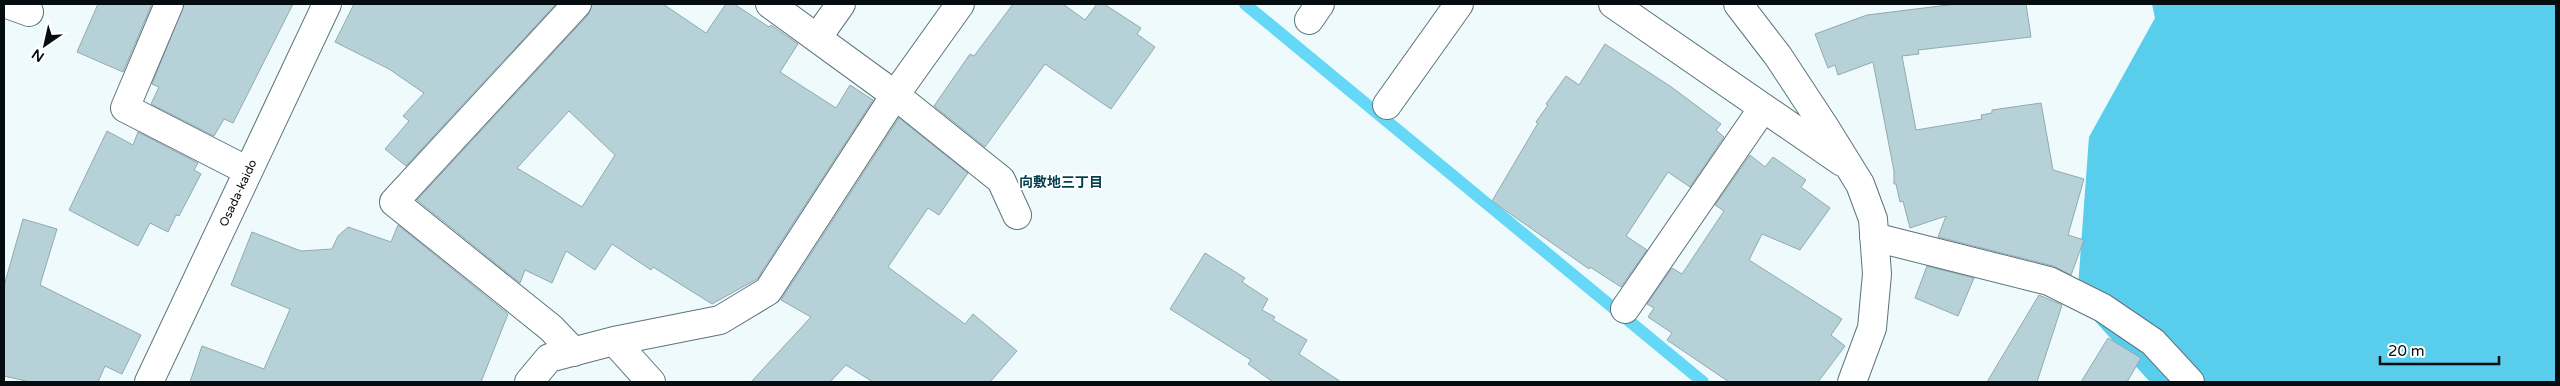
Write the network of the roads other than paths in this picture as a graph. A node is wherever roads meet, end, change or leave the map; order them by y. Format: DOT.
graph roads {
  1 [pos="169,4"];
  2 [pos="327,4"];
  3 [pos="577,4"];
  4 [pos="770,4"];
  5 [pos="841,4"];
  6 [pos="960,4"];
  7 [pos="1459,4"];
  8 [pos="1613,4"];
  9 [pos="1738,4"];
  10 [pos="817,38"];
  11 [pos="895,95"];
  12 [pos="1388,105"];
  13 [pos="1762,108"];
  14 [pos="1850,168"];
  15 [pos="248,171"];
  16 [pos="1017,216"];
  17 [pos="1874,237"];
  18 [pos="1625,309"];
  19 [pos="614,341"];
  20 [pos="574,352"];
  21 [pos="149,382"];
  22 [pos="529,382"];
  23 [pos="651,382"];
  24 [pos="1852,382"];
  25 [pos="2190,382"];
  1 -- 15 [label="street"];
  2 -- 15 [label="street, Osada-kaido"];
  3 -- 20 [label="street"];
  4 -- 10 [label="street"];
  5 -- 10 [label="street"];
  6 -- 11 [label="street"];
  7 -- 12 [label="street"];
  8 -- 13 [label="street"];
  9 -- 14 [label="street"];
  10 -- 11 [label="street"];
  11 -- 16 [label="street"];
  11 -- 19 [label="street"];
  13 -- 14 [label="street"];
  13 -- 18 [label="street"];
  14 -- 17 [label="street"];
  15 -- 21 [label="street, Osada-kaido"];
  17 -- 24 [label="street"];
  17 -- 25 [label="street"];
  19 -- 20 [label="street"];
  19 -- 23 [label="street"];
  20 -- 22 [label="street"];
}
